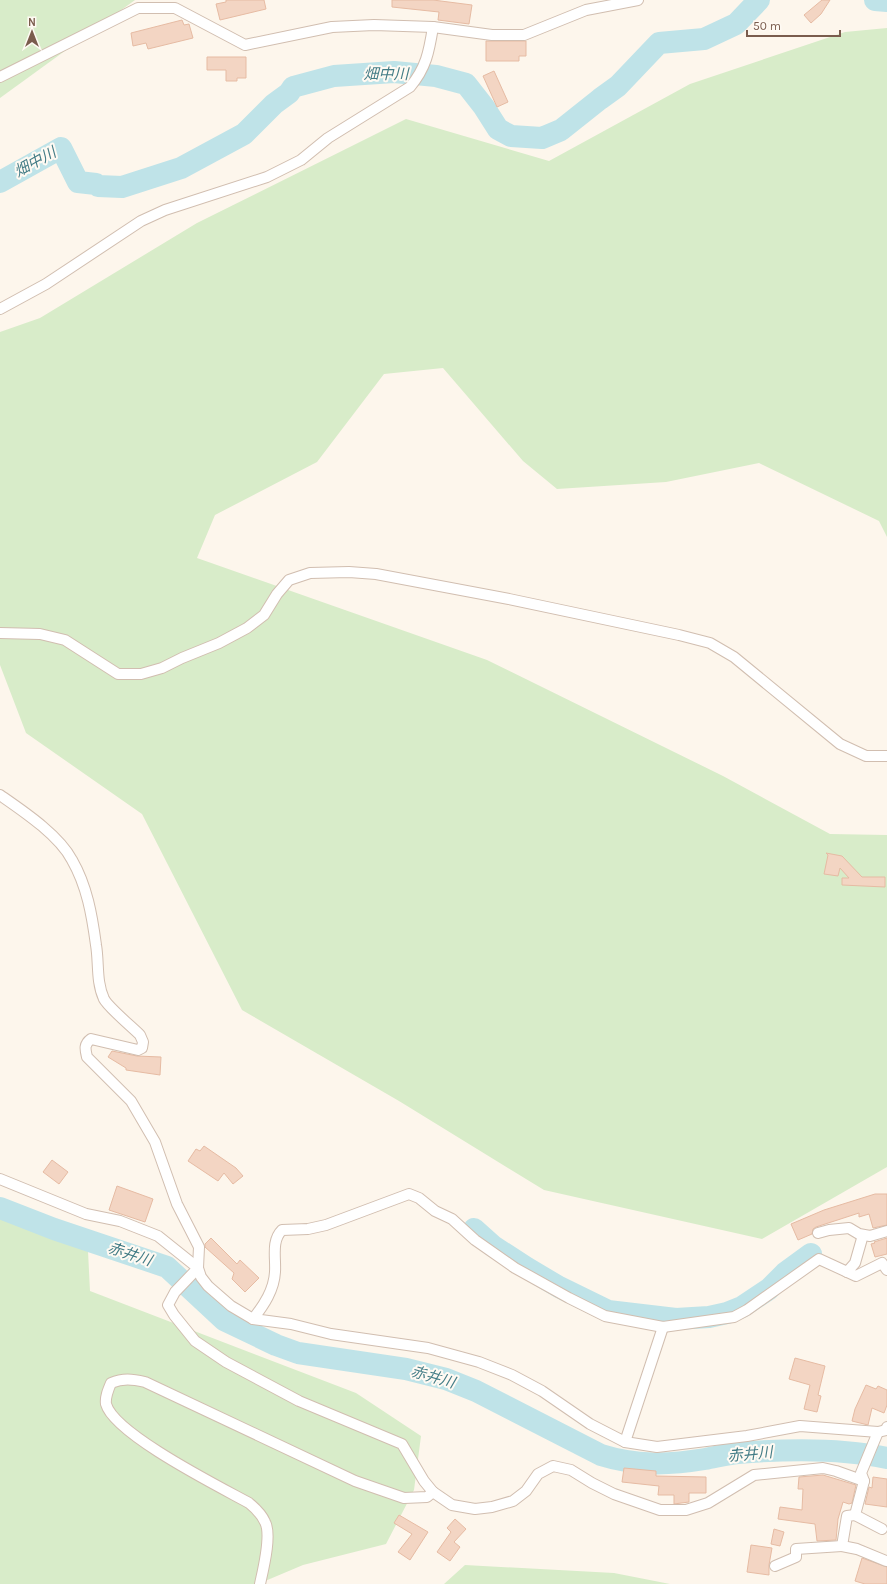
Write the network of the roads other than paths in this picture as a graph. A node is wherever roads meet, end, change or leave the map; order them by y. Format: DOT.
graph roads {
  1 [pos="638,0"];
  2 [pos="434,27"];
  3 [pos="0,77"];
  4 [pos="0,309"];
  5 [pos="0,633"];
  6 [pos="887,756"];
  7 [pos="0,795"];
  8 [pos="0,1179"];
  9 [pos="887,1231"];
  10 [pos="818,1233"];
  11 [pos="862,1235"];
  12 [pos="887,1270"];
  13 [pos="195,1272"];
  14 [pos="847,1272"];
  15 [pos="253,1319"];
  16 [pos="663,1327"];
  17 [pos="883,1429"];
  18 [pos="625,1442"];
  19 [pos="862,1477"];
  20 [pos="433,1492"];
  21 [pos="855,1515"];
  22 [pos="882,1529"];
  23 [pos="842,1546"];
  24 [pos="886,1561"];
  25 [pos="775,1566"];
  26 [pos="260,1584"];
  1 -- 2 [label="street"];
  2 -- 3 [label="street"];
  2 -- 4 [label="street"];
  5 -- 6 [label="street"];
  7 -- 13 [label="street"];
  8 -- 13 [label="street"];
  9 -- 11 [label="street"];
  10 -- 11 [label="street"];
  11 -- 14 [label="street"];
  12 -- 14 [label="street"];
  13 -- 15 [label="street"];
  13 -- 20 [label="street"];
  14 -- 16 [label="street"];
  15 -- 16 [label="street"];
  15 -- 18 [label="street"];
  16 -- 18 [label="street"];
  17 -- 18 [label="street"];
  17 -- 19 [label="street"];
  19 -- 20 [label="street"];
  19 -- 21 [label="street"];
  20 -- 26 [label="street"];
  21 -- 22 [label="street"];
  21 -- 23 [label="street"];
  23 -- 24 [label="street"];
  23 -- 25 [label="street"];
}
